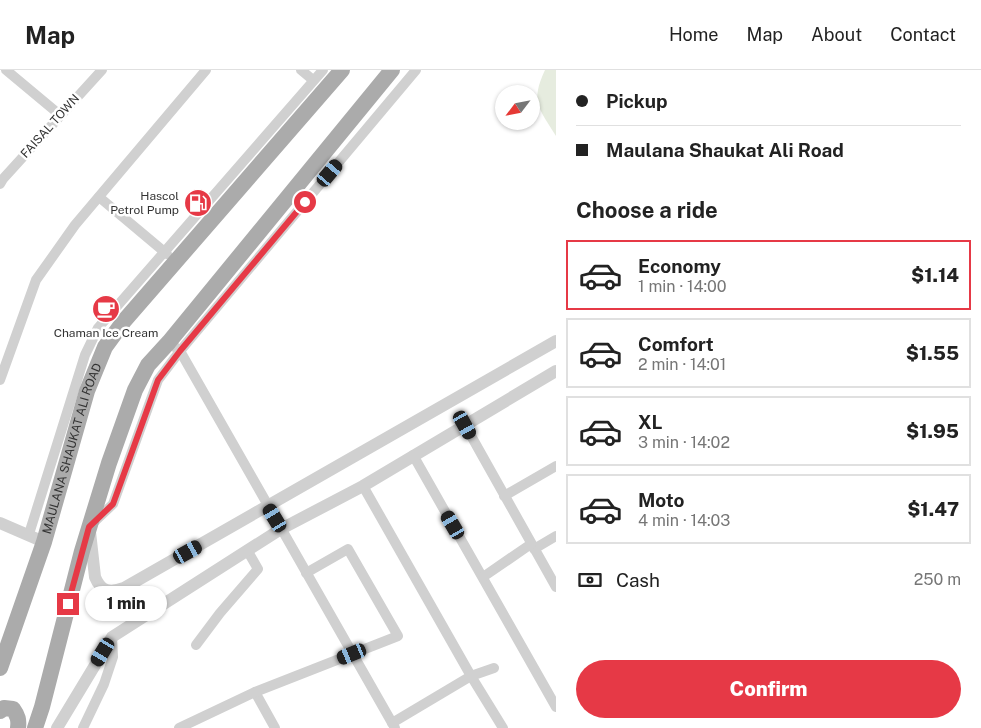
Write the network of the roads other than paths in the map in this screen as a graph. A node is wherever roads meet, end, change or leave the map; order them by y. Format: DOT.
graph roads {
  1 [pos="6,70"];
  2 [pos="102,70"];
  3 [pos="206,70"];
  4 [pos="301,70"];
  5 [pos="323,70"];
  6 [pos="342,70"];
  7 [pos="392,70"];
  8 [pos="416,70"];
  9 [pos="314,80"];
  10 [pos="60,115"];
  11 [pos="0,184"];
  12 [pos="98,197"];
  13 [pos="169,256"];
  14 [pos="556,341"];
  15 [pos="174,346"];
  16 [pos="556,372"];
  17 [pos="0,380"];
  18 [pos="465,425"];
  19 [pos="414,455"];
  20 [pos="556,466"];
  21 [pos="363,486"];
  22 [pos="504,496"];
  23 [pos="268,507"];
  24 [pos="0,523"];
  25 [pos="89,527"];
  26 [pos="282,528"];
  27 [pos="29,534"];
  28 [pos="556,536"];
  29 [pos="44,542"];
  30 [pos="532,547"];
  31 [pos="247,550"];
  32 [pos="306,573"];
  33 [pos="483,577"];
  34 [pos="556,587"];
  35 [pos="112,637"];
  36 [pos="196,646"];
  37 [pos="352,654"];
  38 [pos="0,668"];
  39 [pos="494,668"];
  40 [pos="471,676"];
  41 [pos="255,692"];
  42 [pos="556,707"];
  43 [pos="0,711"];
  44 [pos="393,725"];
  45 [pos="18,728"];
  46 [pos="35,728"];
  47 [pos="57,728"];
  48 [pos="83,728"];
  49 [pos="179,728"];
  50 [pos="275,728"];
  51 [pos="503,728"];
  1 -- 10 [label="street"];
  2 -- 10 [label="street, FAISAL TOWN"];
  3 -- 12 [label="street"];
  4 -- 9 [label="street"];
  5 -- 9 [label="street"];
  6 -- 13 [label="main road, MAULANA SHAUKAT ALI ROAD"];
  7 -- 15 [label="main road"];
  8 -- 15 [label="street"];
  9 -- 13 [label="street"];
  10 -- 11 [label="street, FAISAL TOWN"];
  12 -- 13 [label="street"];
  12 -- 17 [label="street"];
  13 -- 27 [label="street"];
  13 -- 29 [label="main road, MAULANA SHAUKAT ALI ROAD"];
  14 -- 23 [label="street"];
  15 -- 23 [label="street"];
  15 -- 25 [label="main road"];
  16 -- 18 [label="street"];
  18 -- 19 [label="street"];
  18 -- 22 [label="street"];
  19 -- 21 [label="street"];
  19 -- 33 [label="street"];
  20 -- 22 [label="street"];
  21 -- 26 [label="street"];
  21 -- 40 [label="street"];
  22 -- 30 [label="street"];
  23 -- 25 [label="street"];
  23 -- 26 [label="street"];
  24 -- 27 [label="street"];
  25 -- 46 [label="main road"];
  26 -- 31 [label="street"];
  26 -- 32 [label="street"];
  27 -- 29 [label="street"];
  28 -- 30 [label="street"];
  29 -- 38 [label="main road, MAULANA SHAUKAT ALI ROAD"];
  30 -- 33 [label="street"];
  30 -- 34 [label="street"];
  31 -- 35 [label="street"];
  31 -- 36 [label="street"];
  32 -- 37 [label="street"];
  32 -- 37 [label="street"];
  33 -- 42 [label="street"];
  35 -- 47 [label="street"];
  35 -- 48 [label="street"];
  37 -- 41 [label="street"];
  37 -- 44 [label="street"];
  39 -- 40 [label="street"];
  40 -- 44 [label="street"];
  40 -- 51 [label="street"];
  41 -- 49 [label="street"];
  41 -- 50 [label="street"];
  43 -- 45 [label="main road"];
}
